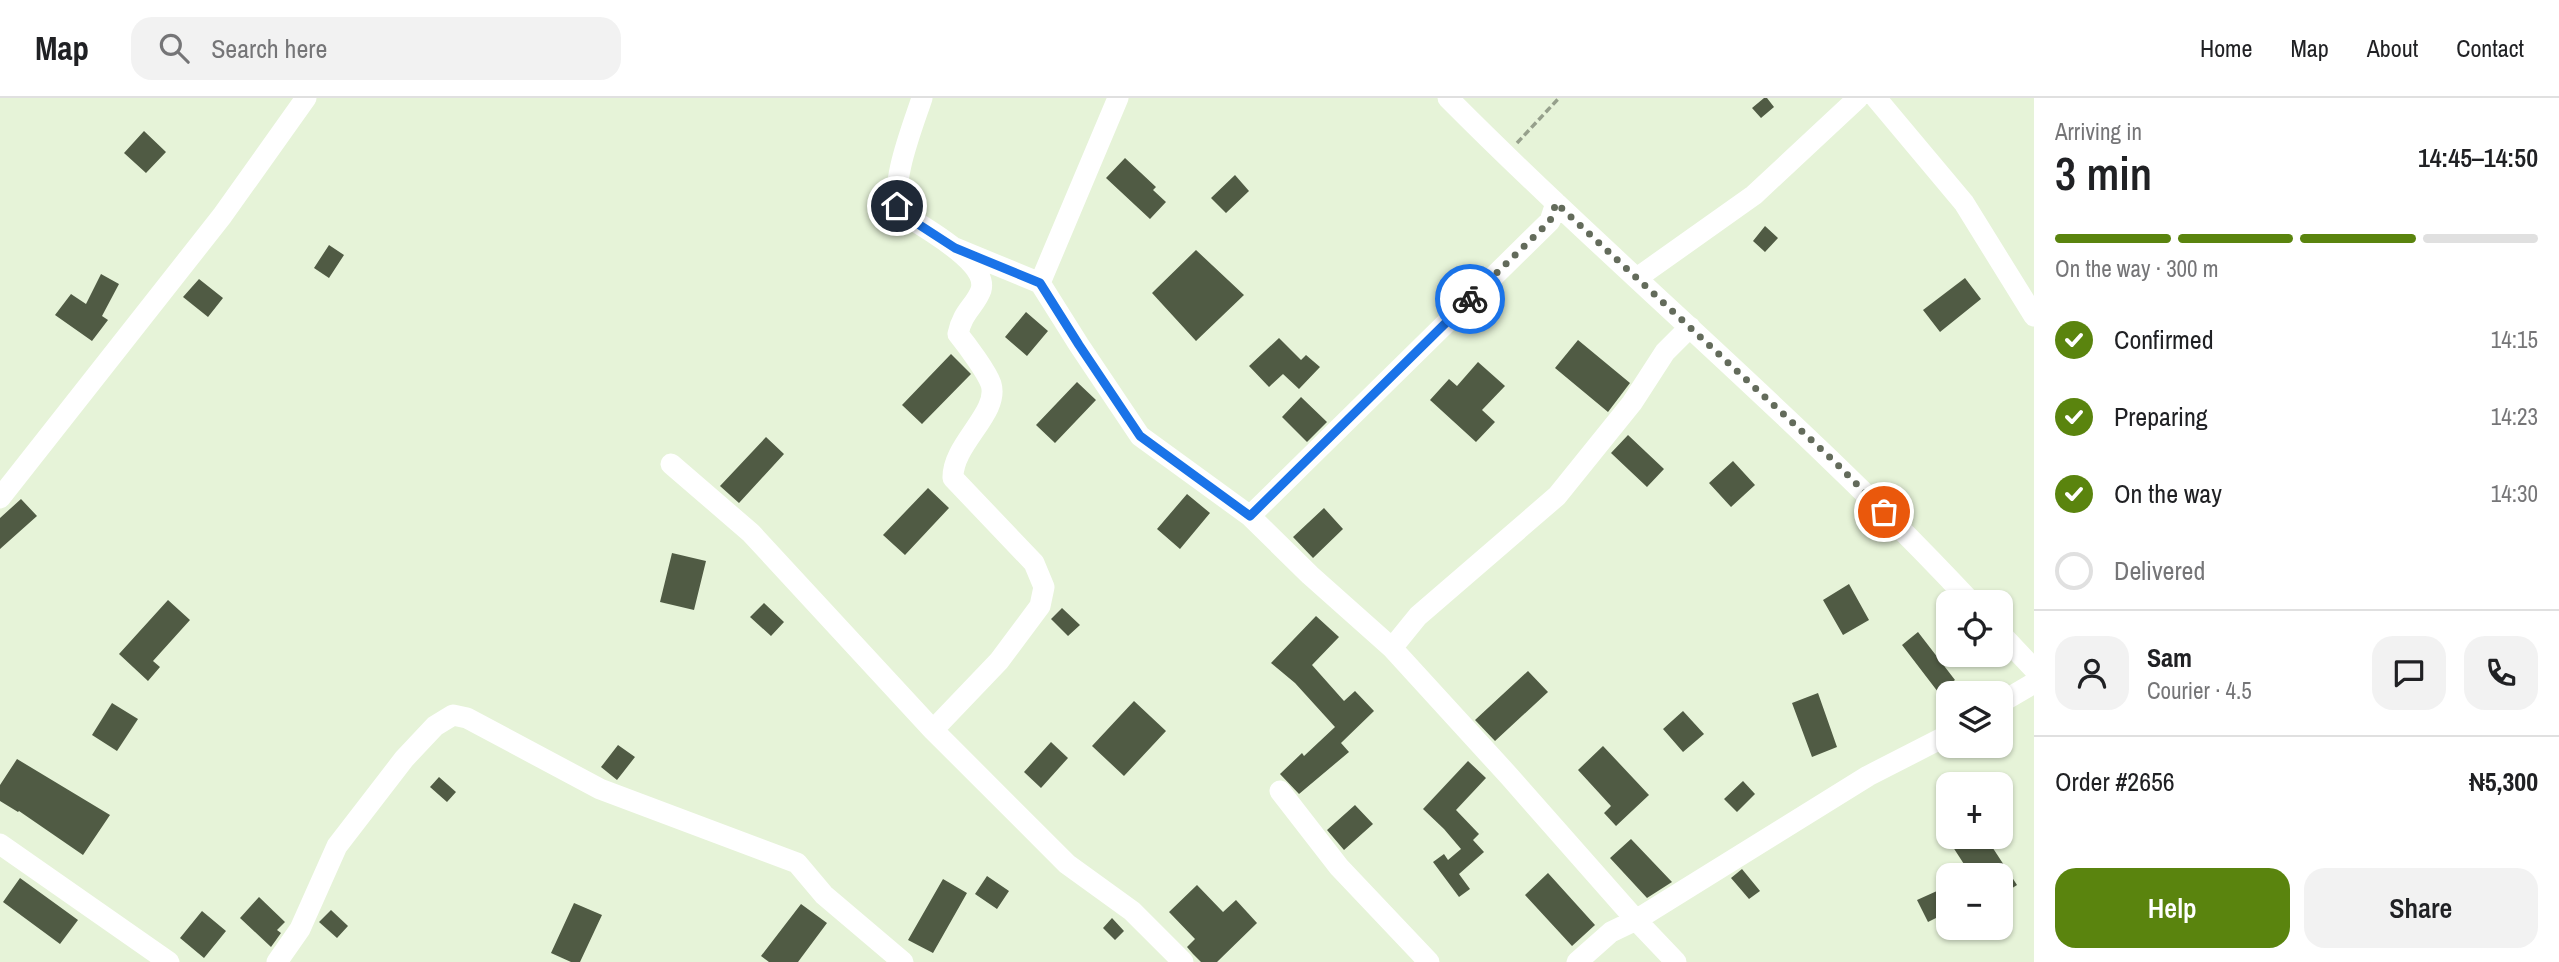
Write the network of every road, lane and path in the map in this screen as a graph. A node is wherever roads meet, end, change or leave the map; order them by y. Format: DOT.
graph roads {
  1 [pos="306,98"];
  2 [pos="922,98"];
  3 [pos="1118,98"];
  4 [pos="1448,98"];
  5 [pos="1559,98"];
  6 [pos="1858,98"];
  7 [pos="1876,98"];
  8 [pos="1505,156"];
  9 [pos="1556,203"];
  10 [pos="955,248"];
  11 [pos="1637,278"];
  12 [pos="1040,283"];
  13 [pos="2034,316"];
  14 [pos="1690,327"];
  15 [pos="671,464"];
  16 [pos="0,498"];
  17 [pos="1250,516"];
  18 [pos="1959,590"];
  19 [pos="2013,647"];
  20 [pos="1392,648"];
  21 [pos="2034,669"];
  22 [pos="2034,683"];
  23 [pos="2013,695"];
  24 [pos="933,730"];
  25 [pos="1936,741"];
  26 [pos="1280,791"];
  27 [pos="0,844"];
  28 [pos="1636,920"];
  29 [pos="169,962"];
  30 [pos="277,962"];
  31 [pos="903,962"];
  32 [pos="1183,962"];
  33 [pos="1429,962"];
  34 [pos="1577,962"];
  35 [pos="1676,962"];
  1 -- 16 [label="street"];
  2 -- 10 [label="street"];
  3 -- 12 [label="street"];
  4 -- 8 [label="street"];
  5 -- 8 [label="path"];
  6 -- 11 [label="street"];
  7 -- 13 [label="street"];
  8 -- 9 [label="street"];
  9 -- 11 [label="street"];
  9 -- 17 [label="street"];
  10 -- 12 [label="street"];
  10 -- 24 [label="street"];
  11 -- 14 [label="street"];
  12 -- 17 [label="street"];
  14 -- 18 [label="street"];
  14 -- 20 [label="street"];
  15 -- 24 [label="street"];
  17 -- 20 [label="street"];
  19 -- 21 [label="street"];
  20 -- 28 [label="street"];
  22 -- 23 [label="street"];
  24 -- 32 [label="street"];
  25 -- 28 [label="street"];
  26 -- 33 [label="street"];
  27 -- 29 [label="street"];
  28 -- 34 [label="street"];
  28 -- 35 [label="street"];
  30 -- 31 [label="street"];
}
